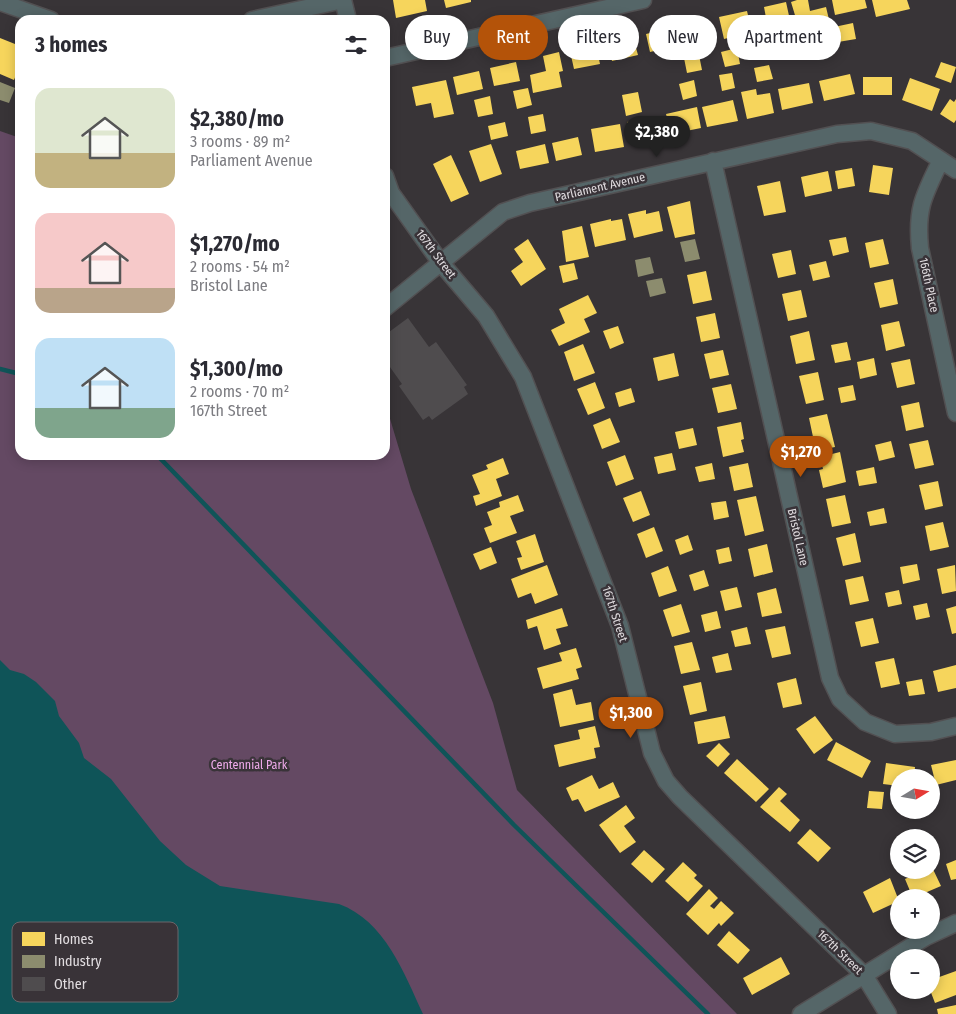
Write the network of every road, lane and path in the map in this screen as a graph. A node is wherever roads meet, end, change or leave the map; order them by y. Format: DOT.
graph roads {
  1 [pos="343,0"];
  2 [pos="644,0"];
  3 [pos="0,2"];
  4 [pos="37,15"];
  5 [pos="275,15"];
  6 [pos="347,15"];
  7 [pos="390,57"];
  8 [pos="941,160"];
  9 [pos="713,161"];
  10 [pos="956,170"];
  11 [pos="390,188"];
  12 [pos="441,263"];
  13 [pos="390,304"];
  14 [pos="956,412"];
  15 [pos="956,726"];
  16 [pos="956,923"];
  17 [pos="864,975"];
  18 [pos="801,1014"];
  19 [pos="888,1014"];
  1 -- 5 [label="street"];
  1 -- 6 [label="street"];
  2 -- 7 [label="street"];
  3 -- 4 [label="street"];
  8 -- 9 [label="street, Parliament Avenue"];
  8 -- 10 [label="street, Parliament Avenue"];
  8 -- 14 [label="street, 166th Place"];
  9 -- 12 [label="street, Parliament Avenue"];
  9 -- 15 [label="street, Bristol Lane"];
  11 -- 12 [label="street, 167th Street"];
  12 -- 13 [label="street, Parliament Avenue"];
  12 -- 17 [label="street, 167th Street"];
  16 -- 17 [label="street"];
  17 -- 18 [label="street"];
  17 -- 19 [label="street, 167th Street"];
}
